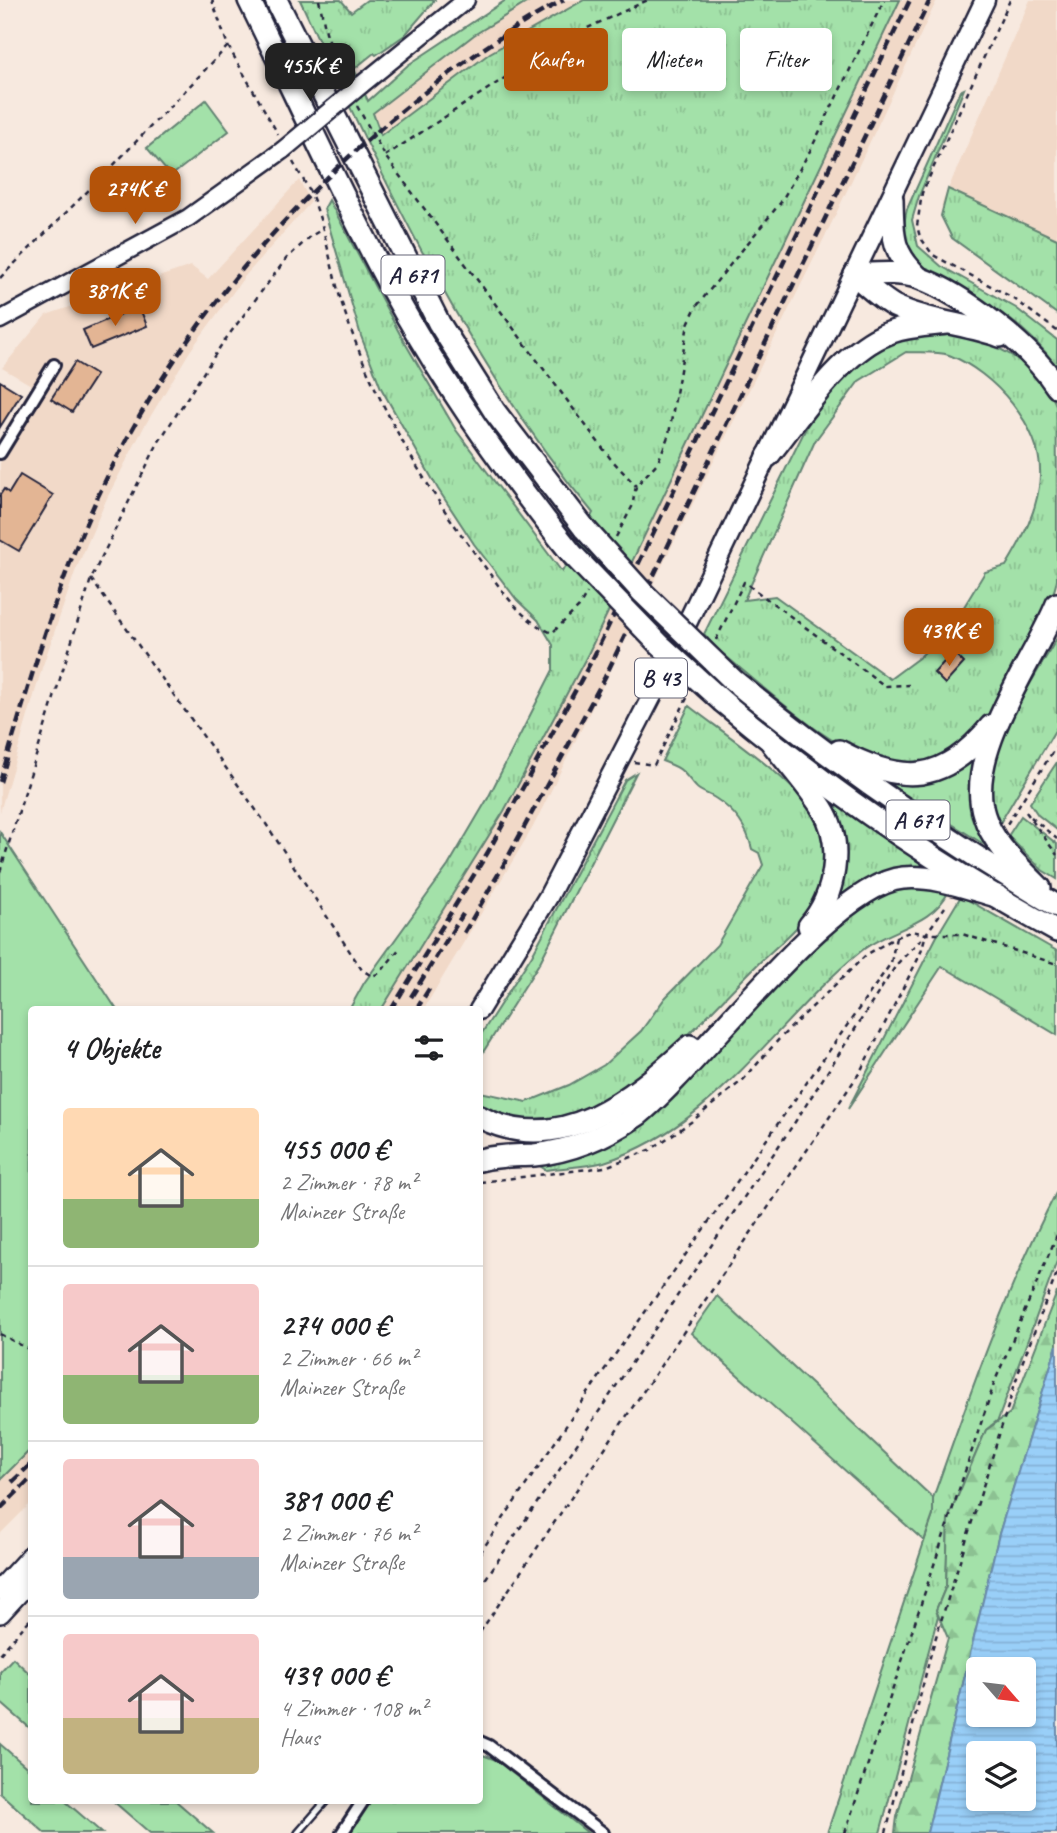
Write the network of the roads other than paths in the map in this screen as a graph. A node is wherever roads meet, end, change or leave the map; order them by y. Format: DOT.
graph roads {
  1 [pos="249,0"];
  2 [pos="276,0"];
  3 [pos="466,0"];
  4 [pos="985,0"];
  5 [pos="892,199"];
  6 [pos="855,275"];
  7 [pos="918,277"];
  8 [pos="0,320"];
  9 [pos="946,323"];
  10 [pos="1012,340"];
  11 [pos="54,365"];
  12 [pos="1057,387"];
  13 [pos="0,453"];
  14 [pos="768,456"];
  15 [pos="1057,604"];
  16 [pos="999,717"];
  17 [pos="785,723"];
  18 [pos="772,743"];
  19 [pos="998,896"];
  20 [pos="1057,906"];
  21 [pos="1057,931"];
  22 [pos="481,1006"];
  23 [pos="483,1118"];
  24 [pos="485,1156"];
  25 [pos="28,1559"];
  26 [pos="28,1582"];
  27 [pos="0,1590"];
  28 [pos="0,1613"];
  29 [pos="483,1743"];
  30 [pos="323,1804"];
  31 [pos="361,1804"];
  32 [pos="298,1833"];
  33 [pos="342,1833"];
  34 [pos="603,1833"];
  1 -- 18 [label="highway, A 671, bridge"];
  2 -- 17 [label="highway, A 671, bridge"];
  3 -- 8 [label="main road, bridge"];
  4 -- 5 [label="main road, B 43"];
  5 -- 6 [label="main road, B 43"];
  5 -- 7 [label="highway"];
  6 -- 7 [label="highway"];
  6 -- 9 [label="highway"];
  6 -- 14 [label="main road, B 43"];
  7 -- 10 [label="highway"];
  9 -- 10 [label="highway"];
  9 -- 14 [label="highway"];
  10 -- 12 [label="highway"];
  11 -- 13 [label="street"];
  14 -- 22 [label="main road, B 43"];
  15 -- 16 [label="highway"];
  16 -- 17 [label="highway"];
  16 -- 20 [label="highway"];
  17 -- 20 [label="highway, A 671"];
  18 -- 19 [label="highway, A 671"];
  18 -- 23 [label="highway"];
  19 -- 21 [label="highway, A 671"];
  19 -- 24 [label="highway"];
  25 -- 27 [label="highway"];
  26 -- 28 [label="highway"];
  29 -- 34 [label="street"];
  30 -- 32 [label="lane"];
  31 -- 33 [label="street"];
}
